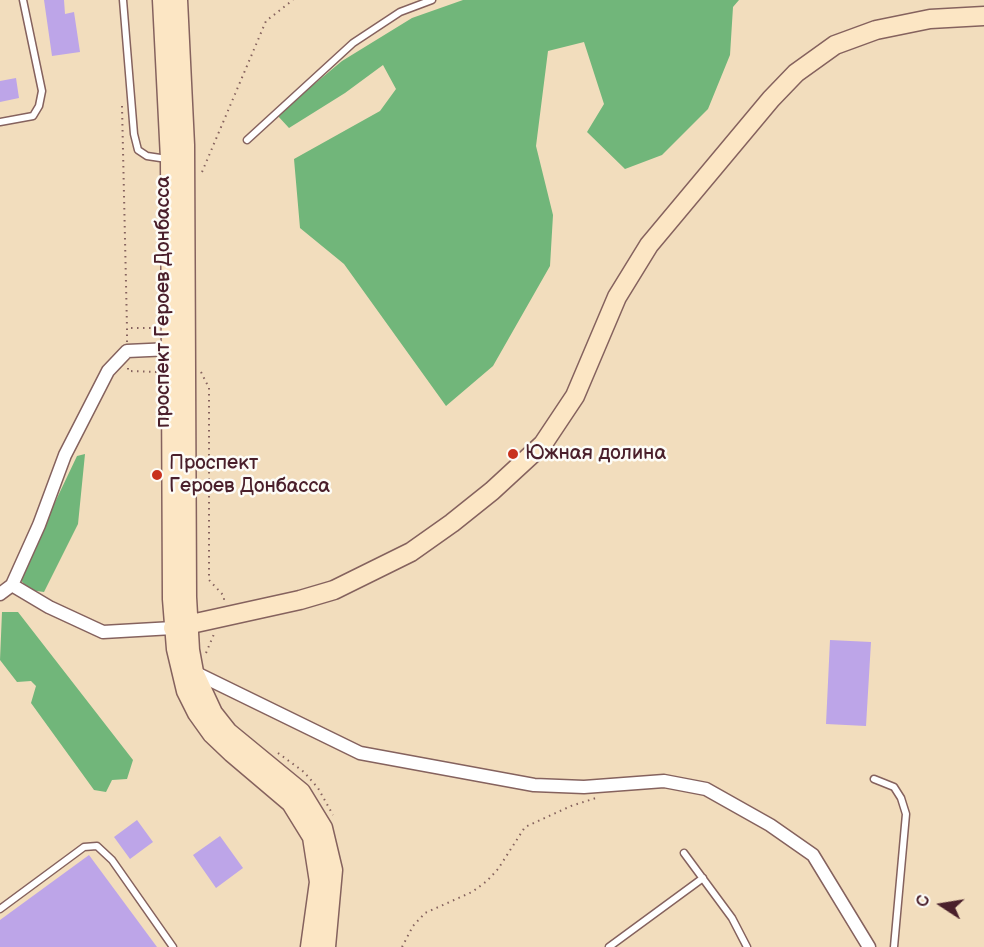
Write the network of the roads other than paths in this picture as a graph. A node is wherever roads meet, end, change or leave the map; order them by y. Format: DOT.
graph roads {
  1 [pos="23,0"];
  2 [pos="123,0"];
  3 [pos="162,0"];
  4 [pos="178,0"];
  5 [pos="432,0"];
  6 [pos="984,15"];
  7 [pos="0,122"];
  8 [pos="247,140"];
  9 [pos="170,159"];
  10 [pos="171,349"];
  11 [pos="12,585"];
  12 [pos="0,594"];
  13 [pos="181,626"];
  14 [pos="194,672"];
  15 [pos="873,779"];
  16 [pos="684,853"];
  17 [pos="703,878"];
  18 [pos="0,909"];
  19 [pos="173,947"];
  20 [pos="310,947"];
  21 [pos="326,947"];
  22 [pos="609,947"];
  23 [pos="747,947"];
  24 [pos="869,947"];
  25 [pos="894,947"];
  1 -- 7 [label="lane"];
  2 -- 9 [label="lane"];
  3 -- 9 [label="street, проспект Героев Донбасса"];
  4 -- 13 [label="street, проспект Героев Донбасса"];
  5 -- 8 [label="lane"];
  6 -- 13 [label="street"];
  9 -- 10 [label="street, проспект Героев Донбасса"];
  10 -- 11 [label="street"];
  10 -- 13 [label="street, проспект Героев Донбасса"];
  11 -- 12 [label="street"];
  11 -- 13 [label="street"];
  13 -- 14 [label="street, проспект Героев Донбасса"];
  13 -- 20 [label="street, проспект Героев Донбасса"];
  14 -- 21 [label="street, проспект Героев Донбасса"];
  14 -- 24 [label="street"];
  15 -- 25 [label="lane"];
  16 -- 17 [label="lane"];
  17 -- 22 [label="lane"];
  17 -- 23 [label="lane"];
  18 -- 19 [label="lane"];
}
